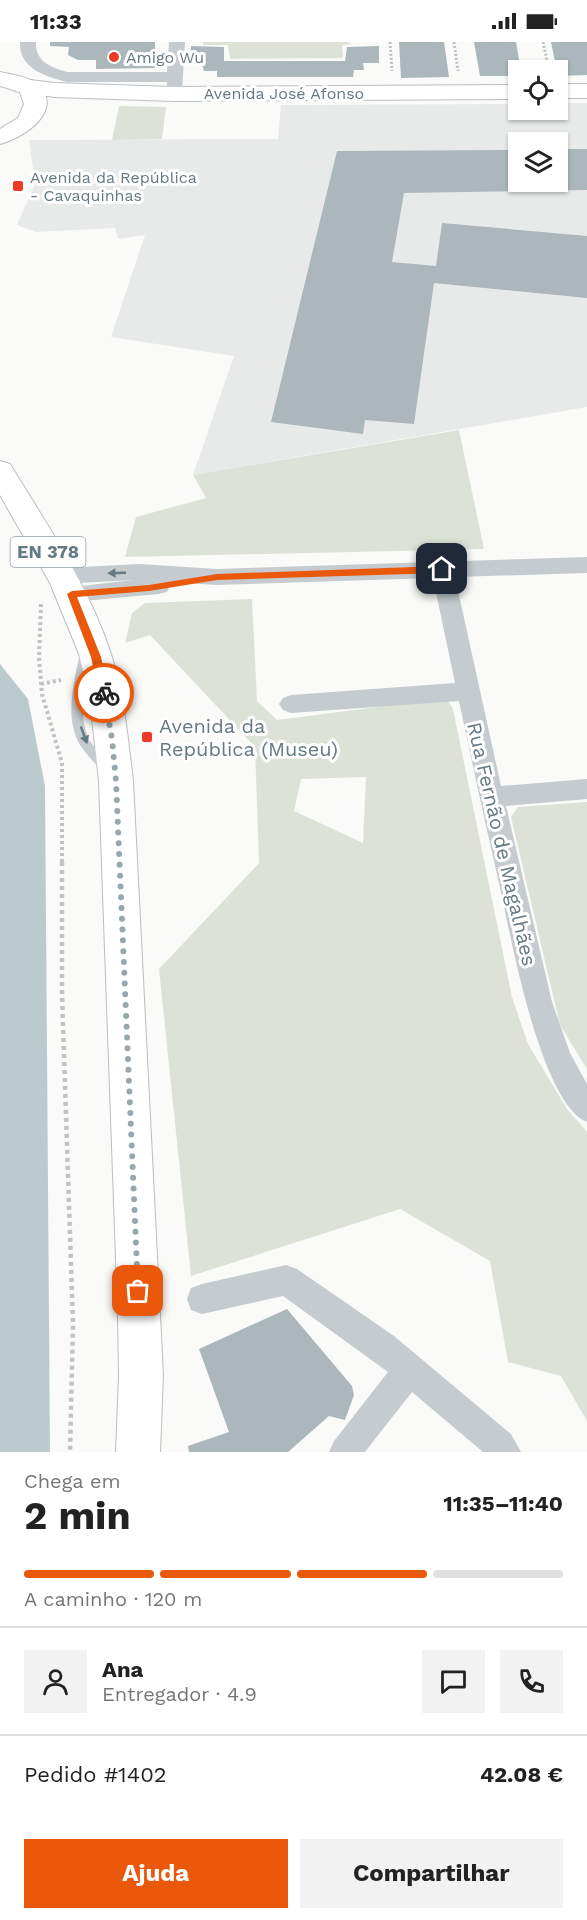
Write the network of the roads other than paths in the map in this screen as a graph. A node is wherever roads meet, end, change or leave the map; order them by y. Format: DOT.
graph roads {
  1 [pos="28,42"];
  2 [pos="177,42"];
  3 [pos="7,78"];
  4 [pos="175,86"];
  5 [pos="568,91"];
  6 [pos="587,91"];
  7 [pos="508,92"];
  8 [pos="26,124"];
  9 [pos="1,138"];
  10 [pos="0,163"];
  11 [pos="0,471"];
  12 [pos="587,565"];
  13 [pos="442,569"];
  14 [pos="67,585"];
  15 [pos="468,691"];
  16 [pos="291,704"];
  17 [pos="587,789"];
  18 [pos="491,797"];
  19 [pos="587,1109"];
  20 [pos="202,1299"];
  21 [pos="410,1370"];
  22 [pos="138,1452"];
  23 [pos="345,1452"];
  24 [pos="505,1452"];
  1 -- 4 [label="street"];
  2 -- 4 [label="street"];
  3 -- 4 [label="main road, Avenida José Afonso"];
  3 -- 8 [label="main road"];
  4 -- 7 [label="main road, Avenida José Afonso"];
  4 -- 8 [label="main road, Avenida José Afonso"];
  5 -- 6 [label="main road"];
  8 -- 9 [label="main road, Avenida José Afonso"];
  8 -- 10 [label="main road"];
  11 -- 14 [label="main road, EN 378"];
  12 -- 13 [label="street"];
  13 -- 14 [label="street"];
  13 -- 15 [label="street, Rua Fernão de Magalhães"];
  14 -- 22 [label="main road, EN 378"];
  15 -- 16 [label="street"];
  15 -- 18 [label="street, Rua Fernão de Magalhães"];
  17 -- 18 [label="street"];
  18 -- 19 [label="street, Rua Fernão de Magalhães"];
  20 -- 21 [label="street"];
  21 -- 23 [label="street"];
  21 -- 24 [label="street"];
}
